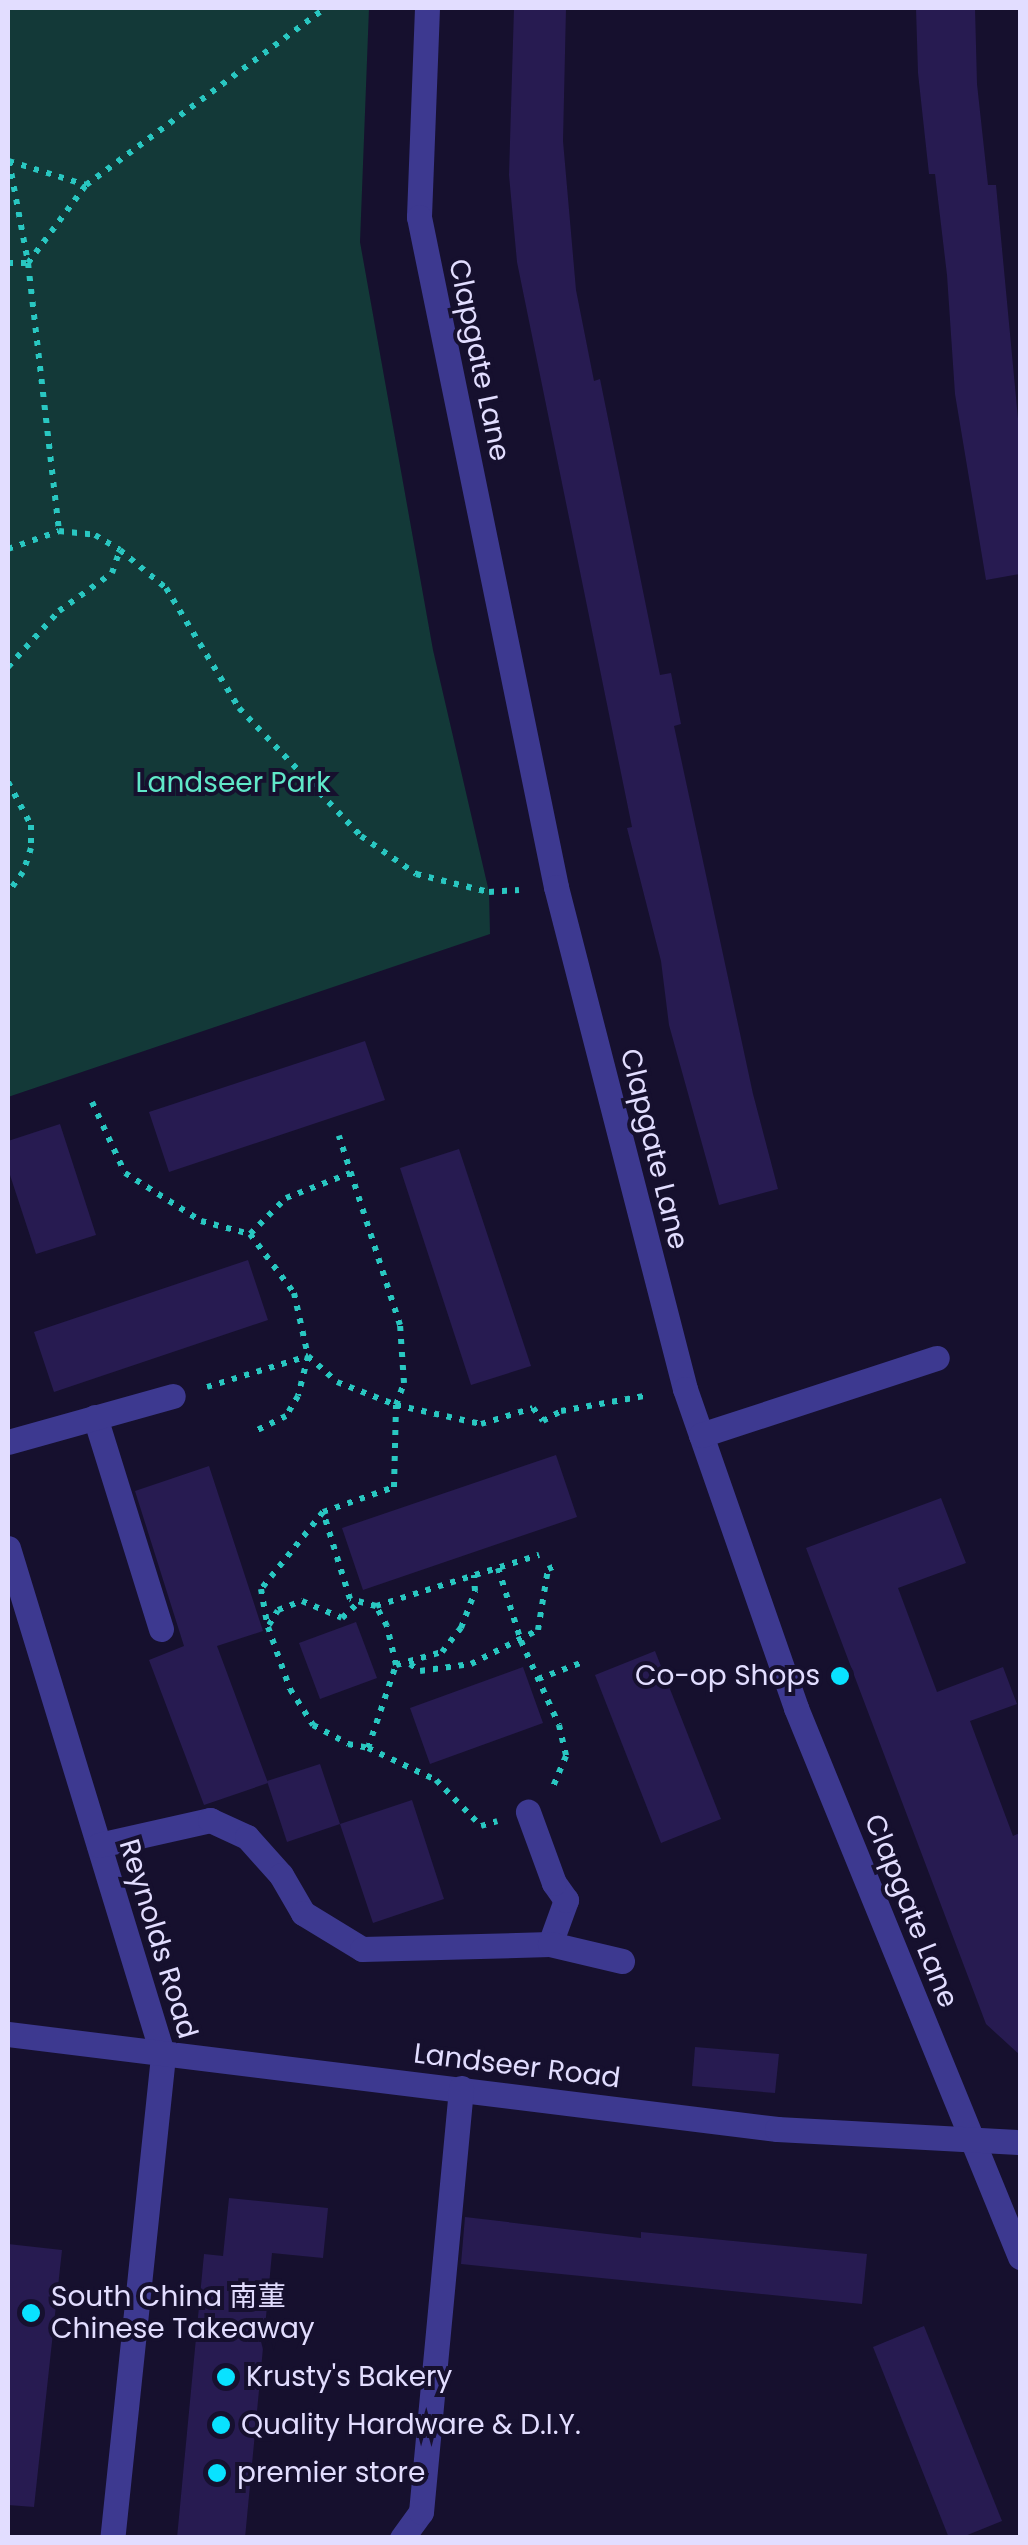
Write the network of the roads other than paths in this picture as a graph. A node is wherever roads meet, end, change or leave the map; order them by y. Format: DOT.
graph roads {
  1 [pos="426,8"];
  2 [pos="936,1358"];
  3 [pos="173,1396"];
  4 [pos="95,1417"];
  5 [pos="701,1435"];
  6 [pos="8,1442"];
  7 [pos="8,1548"];
  8 [pos="161,1629"];
  9 [pos="528,1812"];
  10 [pos="99,1844"];
  11 [pos="550,1944"];
  12 [pos="622,1961"];
  13 [pos="8,2034"];
  14 [pos="164,2056"];
  15 [pos="461,2088"];
  16 [pos="975,2141"];
  17 [pos="1020,2142"];
  18 [pos="1020,2257"];
  19 [pos="112,2538"];
  20 [pos="402,2538"];
  1 -- 5 [label="street, Clapgate Lane"];
  2 -- 5 [label="street"];
  3 -- 4 [label="street"];
  4 -- 6 [label="street"];
  4 -- 8 [label="street"];
  5 -- 16 [label="street, Clapgate Lane"];
  7 -- 10 [label="street, Reynolds Road"];
  9 -- 11 [label="street"];
  10 -- 11 [label="street"];
  10 -- 14 [label="street, Reynolds Road"];
  11 -- 12 [label="street"];
  13 -- 14 [label="street, Landseer Road"];
  14 -- 15 [label="street, Landseer Road"];
  14 -- 19 [label="street, Reynolds Road"];
  15 -- 16 [label="street, Landseer Road"];
  15 -- 20 [label="street"];
  16 -- 17 [label="street, Landseer Road"];
  16 -- 18 [label="street, Clapgate Lane"];
}
